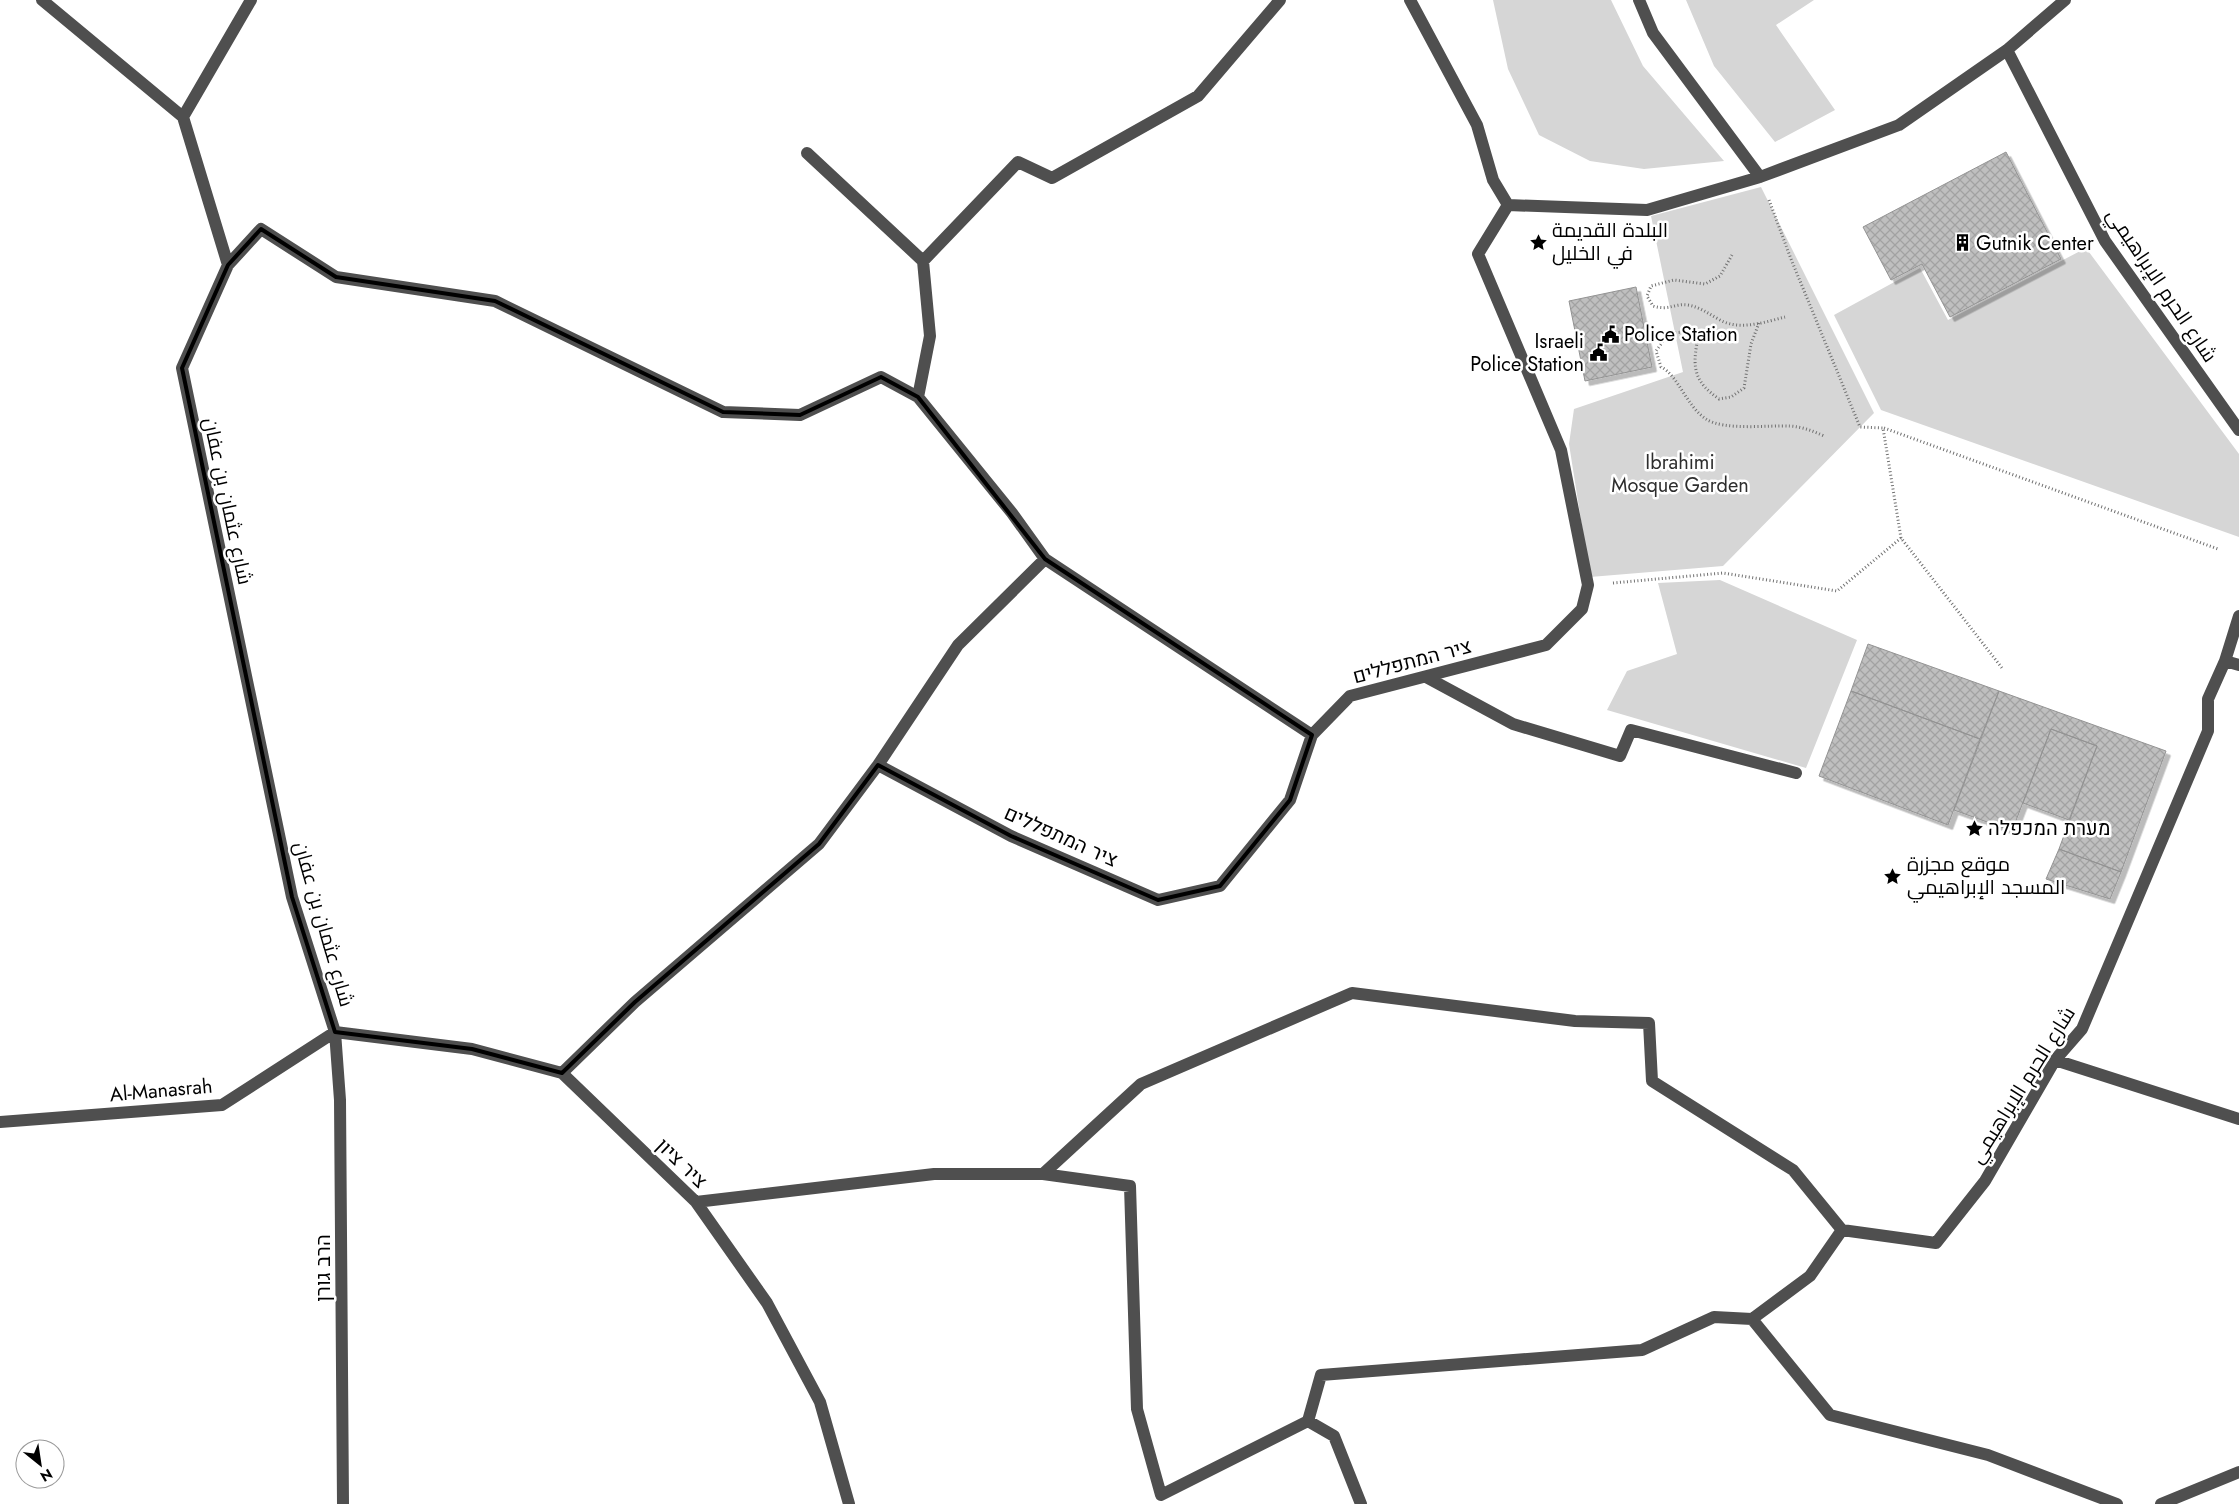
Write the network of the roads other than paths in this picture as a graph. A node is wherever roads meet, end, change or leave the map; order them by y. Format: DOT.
graph roads {
  1 [pos="42,0"];
  2 [pos="251,0"];
  3 [pos="1280,0"];
  4 [pos="1410,0"];
  5 [pos="1640,0"];
  6 [pos="2065,0"];
  7 [pos="2007,50"];
  8 [pos="183,117"];
  9 [pos="807,153"];
  10 [pos="1760,177"];
  11 [pos="1508,205"];
  12 [pos="923,261"];
  13 [pos="228,265"];
  14 [pos="918,397"];
  15 [pos="2239,430"];
  16 [pos="1044,558"];
  17 [pos="2239,616"];
  18 [pos="2225,661"];
  19 [pos="2239,665"];
  20 [pos="1426,677"];
  21 [pos="1312,735"];
  22 [pos="878,765"];
  23 [pos="1796,773"];
  24 [pos="335,1032"];
  25 [pos="2054,1060"];
  26 [pos="562,1073"];
  27 [pos="2239,1119"];
  28 [pos="0,1122"];
  29 [pos="1043,1174"];
  30 [pos="696,1202"];
  31 [pos="1842,1230"];
  32 [pos="1752,1319"];
  33 [pos="1308,1421"];
  34 [pos="2239,1472"];
  35 [pos="343,1504"];
  36 [pos="849,1504"];
  37 [pos="1361,1504"];
  38 [pos="2117,1504"];
  39 [pos="2161,1504"];
  1 -- 8 [label="street"];
  2 -- 8 [label="street"];
  3 -- 12 [label="street"];
  4 -- 11 [label="street"];
  5 -- 10 [label="street"];
  6 -- 7 [label="street"];
  7 -- 10 [label="street"];
  7 -- 15 [label="street, شارع الحرم الإبراهيمي"];
  8 -- 13 [label="street"];
  9 -- 12 [label="street"];
  10 -- 11 [label="street"];
  11 -- 20 [label="street, ציר המתפללים"];
  12 -- 14 [label="street"];
  13 -- 14 [label="street, شارع عثمان بن عفان"];
  13 -- 24 [label="street, شارع عثمان بن عفان"];
  14 -- 16 [label="street"];
  16 -- 21 [label="street"];
  16 -- 22 [label="street"];
  17 -- 18 [label="street, شارع الحرم الإبراهيمي"];
  18 -- 19 [label="street"];
  18 -- 25 [label="street, شارع الحرم الإبراهيمي"];
  20 -- 21 [label="street, ציר המתפללים"];
  20 -- 23 [label="street"];
  21 -- 22 [label="street, ציר המתפללים"];
  22 -- 26 [label="street"];
  24 -- 26 [label="street, ציר ציון"];
  24 -- 28 [label="street, Al-Manasrah"];
  24 -- 35 [label="street, הרב גורן"];
  25 -- 27 [label="street"];
  25 -- 31 [label="street, شارع الحرم الإبراهيمي"];
  26 -- 30 [label="street, ציר ציון"];
  29 -- 30 [label="street"];
  29 -- 31 [label="street"];
  29 -- 33 [label="street"];
  30 -- 36 [label="street, ציר ציון"];
  31 -- 32 [label="street"];
  32 -- 33 [label="street"];
  32 -- 38 [label="street"];
  33 -- 37 [label="street"];
  34 -- 39 [label="street"];
}
